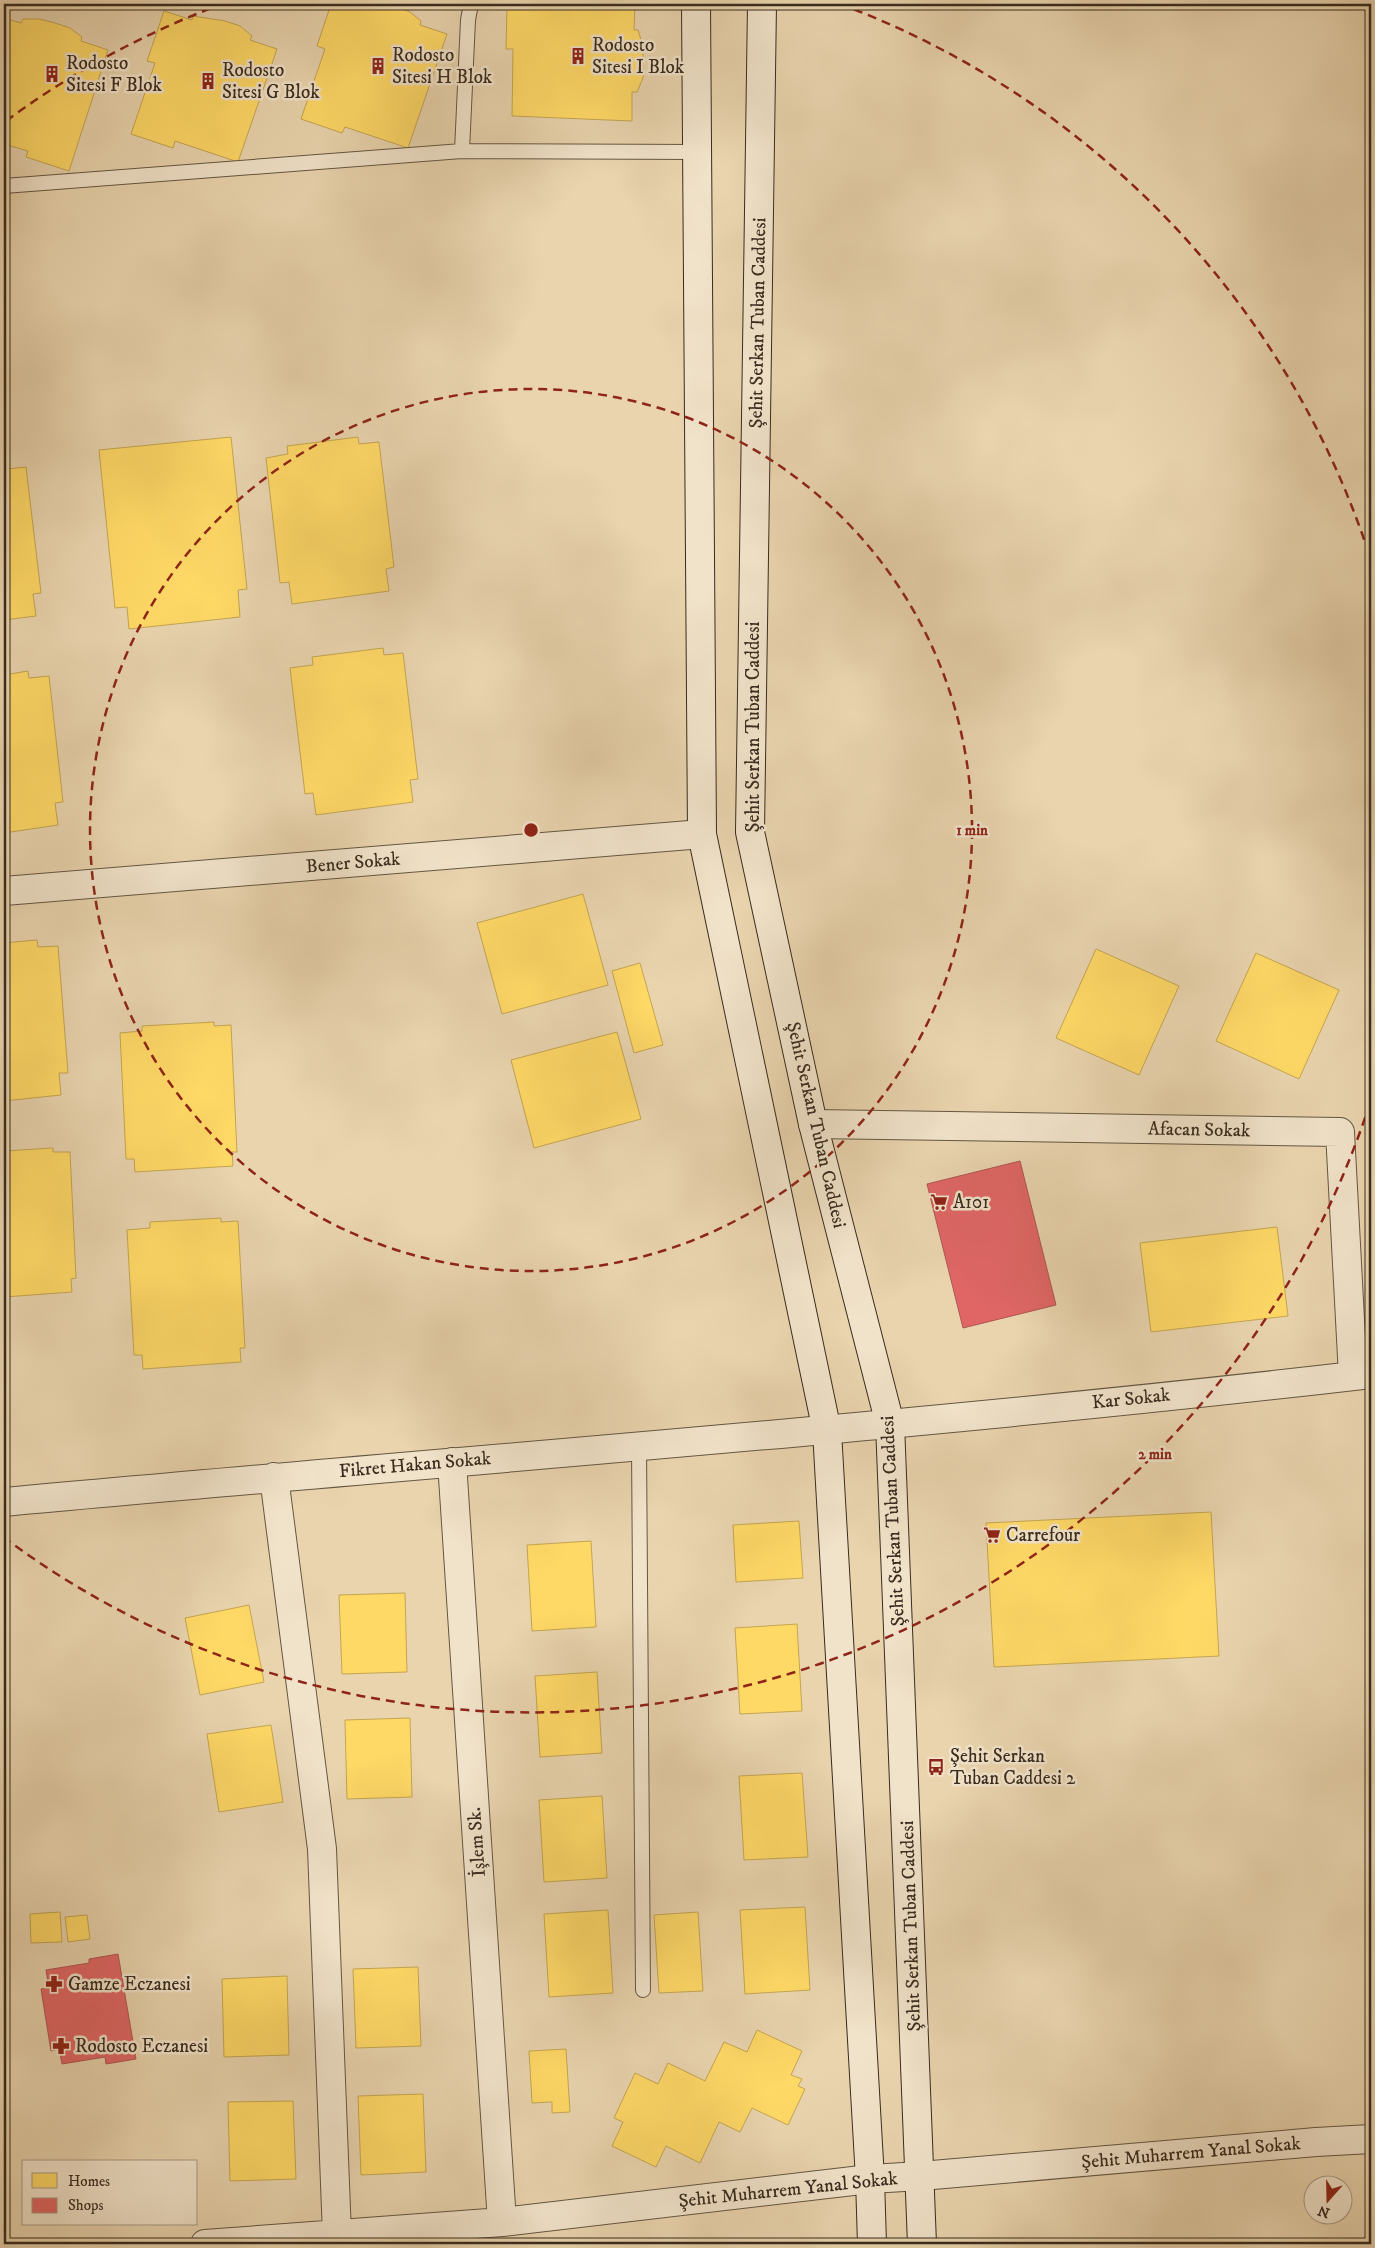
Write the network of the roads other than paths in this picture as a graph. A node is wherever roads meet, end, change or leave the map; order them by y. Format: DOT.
graph roads {
  1 [pos="471,4"];
  2 [pos="696,4"];
  3 [pos="762,4"];
  4 [pos="462,151"];
  5 [pos="698,152"];
  6 [pos="4,186"];
  7 [pos="702,834"];
  8 [pos="4,891"];
  9 [pos="813,1124"];
  10 [pos="1362,1375"];
  11 [pos="890,1424"];
  12 [pos="827,1431"];
  13 [pos="640,1446"];
  14 [pos="452,1462"];
  15 [pos="274,1477"];
  16 [pos="4,1502"];
  17 [pos="643,1990"];
  18 [pos="1371,2140"];
  19 [pos="921,2176"];
  20 [pos="870,2178"];
  21 [pos="502,2222"];
  22 [pos="338,2235"];
  23 [pos="205,2244"];
  24 [pos="872,2244"];
  25 [pos="922,2244"];
  1 -- 4 [label="lane"];
  2 -- 5 [label="street"];
  3 -- 9 [label="street, Şehit Serkan Tuban Caddesi"];
  4 -- 5 [label="lane"];
  4 -- 6 [label="lane"];
  5 -- 7 [label="street"];
  7 -- 8 [label="street, Bener Sokak"];
  7 -- 12 [label="street"];
  9 -- 10 [label="street, Afacan Sokak"];
  9 -- 11 [label="street, Şehit Serkan Tuban Caddesi"];
  10 -- 11 [label="street, Kar Sokak"];
  11 -- 12 [label="street, Kar Sokak"];
  11 -- 19 [label="street, Şehit Serkan Tuban Caddesi"];
  12 -- 13 [label="street, Fikret Hakan Sokak"];
  12 -- 20 [label="street"];
  13 -- 14 [label="street, Fikret Hakan Sokak"];
  13 -- 17 [label="lane"];
  14 -- 15 [label="street, Fikret Hakan Sokak"];
  14 -- 21 [label="street, İşlem Sk."];
  15 -- 16 [label="street, Fikret Hakan Sokak"];
  15 -- 22 [label="street"];
  18 -- 19 [label="street, Şehit Muharrem Yanal Sokak"];
  19 -- 20 [label="street, Şehit Muharrem Yanal Sokak"];
  19 -- 25 [label="street, Şehit Serkan Tuban Caddesi"];
  20 -- 21 [label="street, Şehit Muharrem Yanal Sokak"];
  20 -- 24 [label="street"];
  21 -- 22 [label="street, Şehit Muharrem Yanal Sokak"];
  22 -- 23 [label="street, Şehit Muharrem Yanal Sokak"];
}
